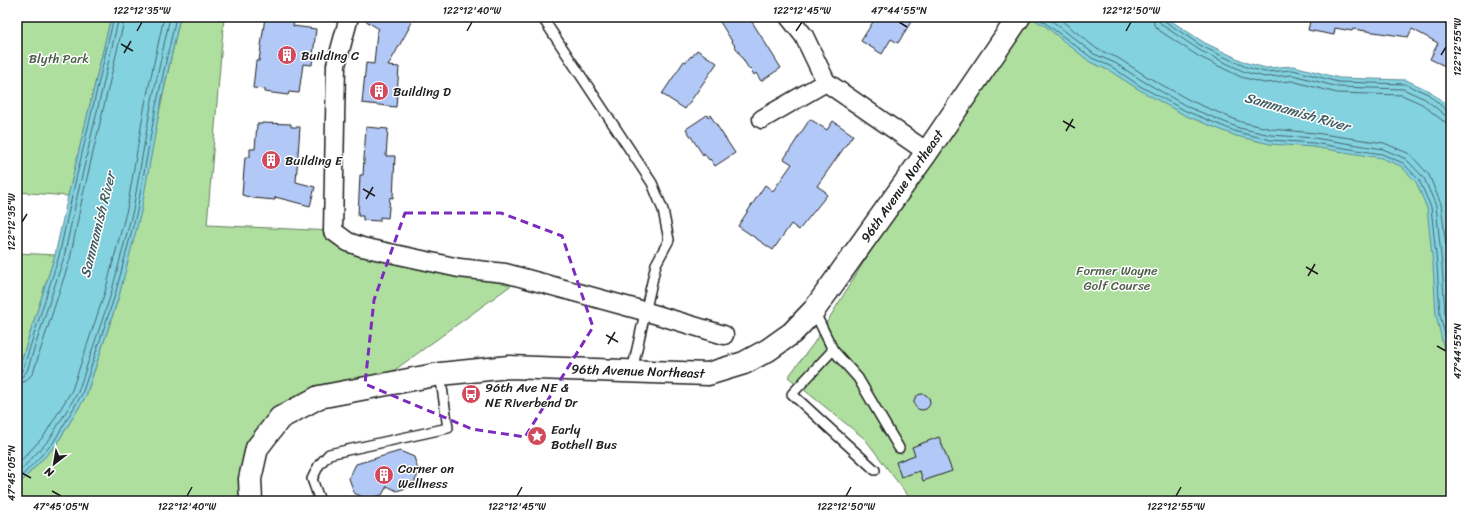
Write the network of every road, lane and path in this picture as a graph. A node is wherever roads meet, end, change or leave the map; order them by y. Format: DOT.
graph roads {
  1 [pos="349,17"];
  2 [pos="542,17"];
  3 [pos="789,17"];
  4 [pos="1015,23"];
  5 [pos="826,82"];
  6 [pos="762,119"];
  7 [pos="927,152"];
  8 [pos="814,310"];
  9 [pos="644,311"];
  10 [pos="724,335"];
  11 [pos="833,350"];
  12 [pos="632,371"];
  13 [pos="440,374"];
  14 [pos="899,448"];
  15 [pos="875,470"];
  16 [pos="251,501"];
  17 [pos="320,501"];
  1 -- 9 [label="street"];
  2 -- 9 [label="lane"];
  3 -- 5 [label="street"];
  4 -- 7 [label="main road, 96th Avenue Northeast"];
  5 -- 6 [label="street"];
  5 -- 7 [label="street"];
  7 -- 8 [label="main road, 96th Avenue Northeast"];
  8 -- 11 [label="lane"];
  8 -- 12 [label="main road, 96th Avenue Northeast"];
  9 -- 10 [label="street"];
  9 -- 12 [label="lane"];
  11 -- 14 [label="lane"];
  11 -- 15 [label="lane"];
  12 -- 13 [label="main road, 96th Avenue Northeast"];
  13 -- 16 [label="main road, 96th Avenue Northeast"];
  13 -- 17 [label="lane"];
}
